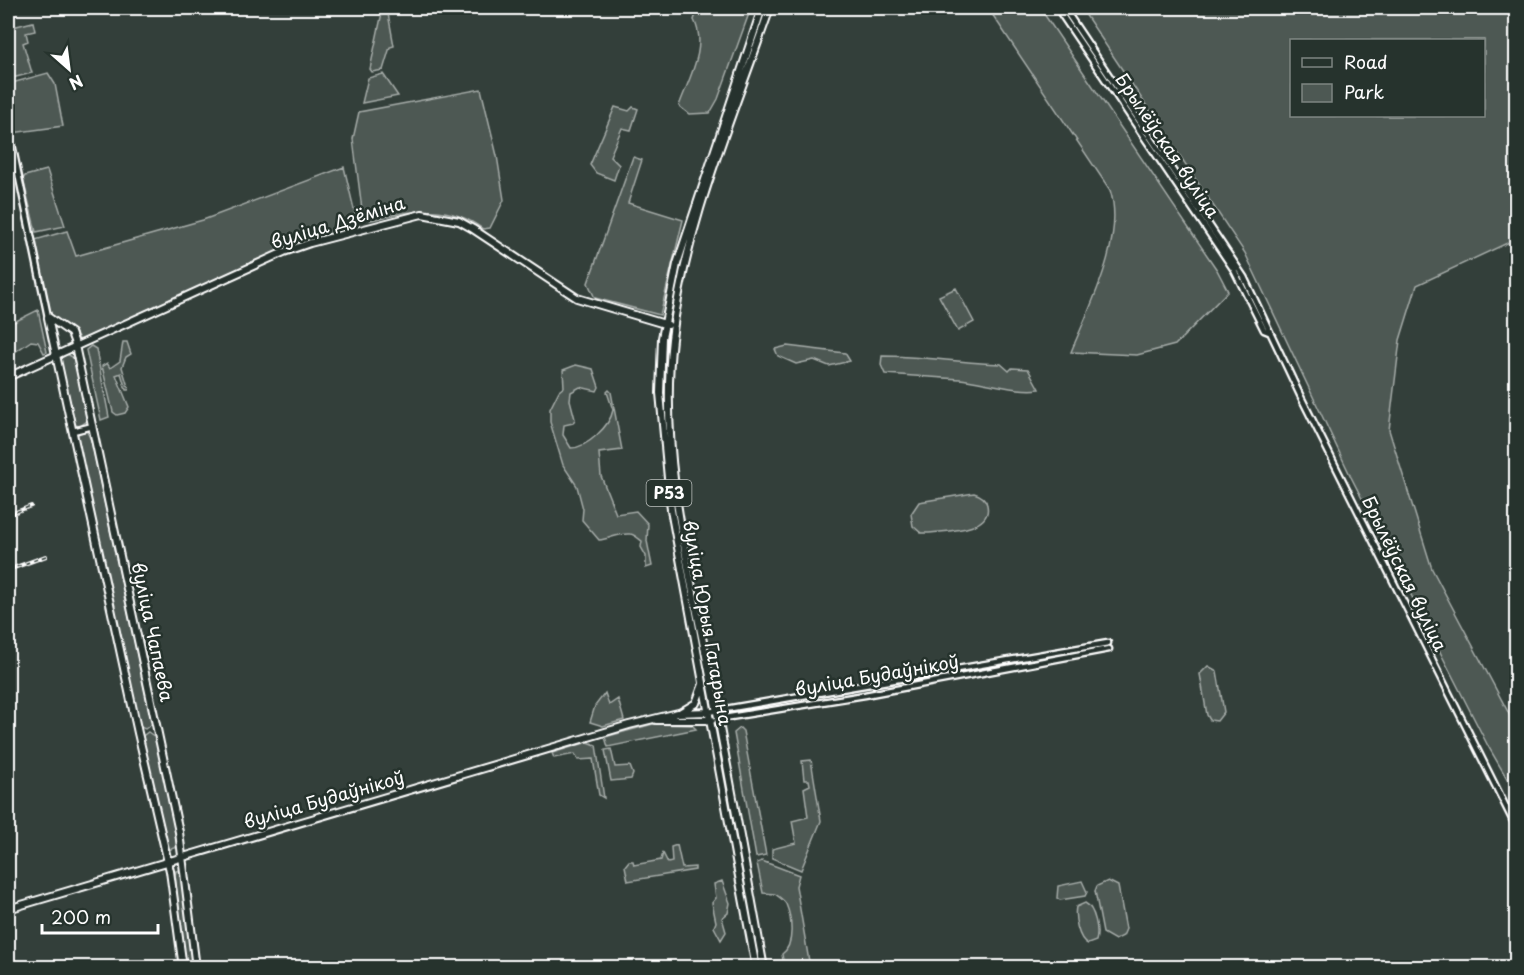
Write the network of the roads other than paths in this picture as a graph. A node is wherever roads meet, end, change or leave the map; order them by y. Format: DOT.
graph roads {
  1 [pos="762,8"];
  2 [pos="770,8"];
  3 [pos="1057,8"];
  4 [pos="1064,8"];
  5 [pos="8,125"];
  6 [pos="1242,279"];
  7 [pos="48,317"];
  8 [pos="665,324"];
  9 [pos="674,326"];
  10 [pos="75,347"];
  11 [pos="55,355"];
  12 [pos="8,377"];
  13 [pos="93,426"];
  14 [pos="72,431"];
  15 [pos="975,666"];
  16 [pos="976,674"];
  17 [pos="704,683"];
  18 [pos="864,687"];
  19 [pos="865,695"];
  20 [pos="801,698"];
  21 [pos="804,705"];
  22 [pos="708,712"];
  23 [pos="717,712"];
  24 [pos="678,713"];
  25 [pos="718,719"];
  26 [pos="649,720"];
  27 [pos="710,720"];
  28 [pos="1516,827"];
  29 [pos="184,857"];
  30 [pos="168,861"];
  31 [pos="8,909"];
  32 [pos="183,968"];
  33 [pos="196,968"];
  34 [pos="756,968"];
  35 [pos="764,968"];
  1 -- 8 [label="main road, вуліца Юрыя Гагарына / Р53"];
  2 -- 9 [label="main road, вуліца Юрыя Гагарына / Р53"];
  3 -- 6 [label="street, Брылёўская вуліца"];
  4 -- 6 [label="street, Брылёўская вуліца"];
  5 -- 7 [label="street, вуліца Чапаева"];
  6 -- 28 [label="street, Брылёўская вуліца"];
  7 -- 10 [label="main road, вуліца Чапаева"];
  7 -- 11 [label="main road, вуліца Чапаева"];
  8 -- 9 [label="main road, вуліца Дзёміна"];
  8 -- 10 [label="main road, вуліца Дзёміна"];
  8 -- 17 [label="main road, вуліца Юрыя Гагарына / Р53"];
  9 -- 23 [label="main road, вуліца Юрыя Гагарына / Р53"];
  10 -- 11 [label="main road, вуліца Дзёміна"];
  10 -- 13 [label="main road, вуліца Чапаева"];
  11 -- 12 [label="main road, вуліца Дзёміна"];
  11 -- 14 [label="main road, вуліца Чапаева"];
  13 -- 14 [label="street"];
  13 -- 29 [label="main road, вуліца Чапаева"];
  14 -- 30 [label="main road, вуліца Чапаева"];
  15 -- 16 [label="street"];
  15 -- 16 [label="street, вуліца Будаўнікоў"];
  15 -- 18 [label="street, вуліца Будаўнікоў"];
  16 -- 19 [label="street, вуліца Будаўнікоў"];
  17 -- 22 [label="main road, вуліца Юрыя Гагарына / Р53"];
  17 -- 24 [label="main road"];
  18 -- 19 [label="street"];
  18 -- 20 [label="street, вуліца Будаўнікоў"];
  19 -- 21 [label="street, вуліца Будаўнікоў"];
  20 -- 21 [label="street"];
  20 -- 23 [label="street, вуліца Будаўнікоў"];
  21 -- 25 [label="street, вуліца Будаўнікоў"];
  22 -- 23 [label="street, вуліца Будаўнікоў"];
  22 -- 24 [label="main road, вуліца Будаўнікоў"];
  22 -- 27 [label="main road, вуліца Юрыя Гагарына / Р53"];
  23 -- 25 [label="main road, вуліца Юрыя Гагарына / Р53"];
  24 -- 26 [label="main road, вуліца Будаўнікоў"];
  25 -- 27 [label="main road, вуліца Будаўнікоў"];
  25 -- 35 [label="main road, вуліца Юрыя Гагарына / Р53"];
  26 -- 27 [label="main road, вуліца Будаўнікоў"];
  26 -- 29 [label="main road, вуліца Будаўнікоў"];
  27 -- 34 [label="main road, вуліца Юрыя Гагарына / Р53"];
  29 -- 30 [label="main road, вуліца Будаўнікоў"];
  29 -- 33 [label="main road, вуліца Чапаева"];
  30 -- 31 [label="main road, вуліца Будаўнікоў"];
  30 -- 32 [label="main road, вуліца Чапаева"];
}
